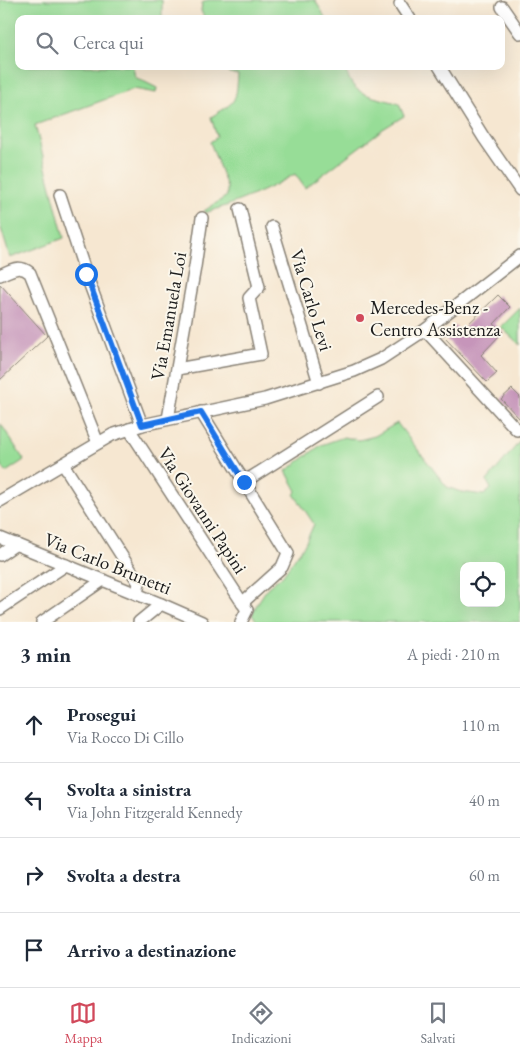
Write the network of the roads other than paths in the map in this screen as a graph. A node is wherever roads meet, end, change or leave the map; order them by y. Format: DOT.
graph roads {
  1 [pos="400,4"];
  2 [pos="502,7"];
  3 [pos="407,15"];
  4 [pos="520,33"];
  5 [pos="442,70"];
  6 [pos="520,190"];
  7 [pos="60,195"];
  8 [pos="240,209"];
  9 [pos="202,218"];
  10 [pos="272,227"];
  11 [pos="520,256"];
  12 [pos="0,275"];
  13 [pos="424,330"];
  14 [pos="177,369"];
  15 [pos="319,384"];
  16 [pos="378,397"];
  17 [pos="201,412"];
  18 [pos="168,419"];
  19 [pos="142,425"];
  20 [pos="129,429"];
  21 [pos="517,430"];
  22 [pos="98,443"];
  23 [pos="63,464"];
  24 [pos="244,482"];
  25 [pos="0,500"];
  26 [pos="0,538"];
  27 [pos="16,544"];
  28 [pos="0,555"];
  29 [pos="66,565"];
  30 [pos="103,580"];
  31 [pos="137,594"];
  32 [pos="161,604"];
  33 [pos="245,607"];
  34 [pos="0,609"];
  35 [pos="42,622"];
  36 [pos="139,622"];
  37 [pos="202,622"];
  38 [pos="241,622"];
  1 -- 3 [label="street"];
  2 -- 4 [label="street"];
  5 -- 6 [label="street"];
  7 -- 19 [label="street"];
  8 -- 14 [label="street"];
  9 -- 14 [label="street, Via Emanuela Loi"];
  10 -- 15 [label="street, Via Carlo Levi"];
  11 -- 13 [label="street"];
  12 -- 22 [label="street"];
  13 -- 15 [label="street"];
  13 -- 21 [label="street"];
  14 -- 18 [label="street, Via Emanuela Loi"];
  15 -- 17 [label="street"];
  16 -- 24 [label="street"];
  17 -- 18 [label="street"];
  17 -- 24 [label="street"];
  18 -- 19 [label="street"];
  19 -- 20 [label="street"];
  20 -- 22 [label="street"];
  20 -- 33 [label="street, Via Giovanni Papini"];
  22 -- 23 [label="street"];
  23 -- 25 [label="street"];
  23 -- 31 [label="street"];
  24 -- 33 [label="street"];
  26 -- 27 [label="street, Via Carlo Brunetti"];
  27 -- 28 [label="street"];
  27 -- 29 [label="street, Via Carlo Brunetti"];
  29 -- 30 [label="street, Via Carlo Brunetti"];
  29 -- 34 [label="street"];
  30 -- 31 [label="street, Via Carlo Brunetti"];
  30 -- 35 [label="street"];
  31 -- 32 [label="street, Via Carlo Brunetti"];
  32 -- 36 [label="street"];
  32 -- 37 [label="street, Via Carlo Brunetti"];
  33 -- 38 [label="street"];
}
